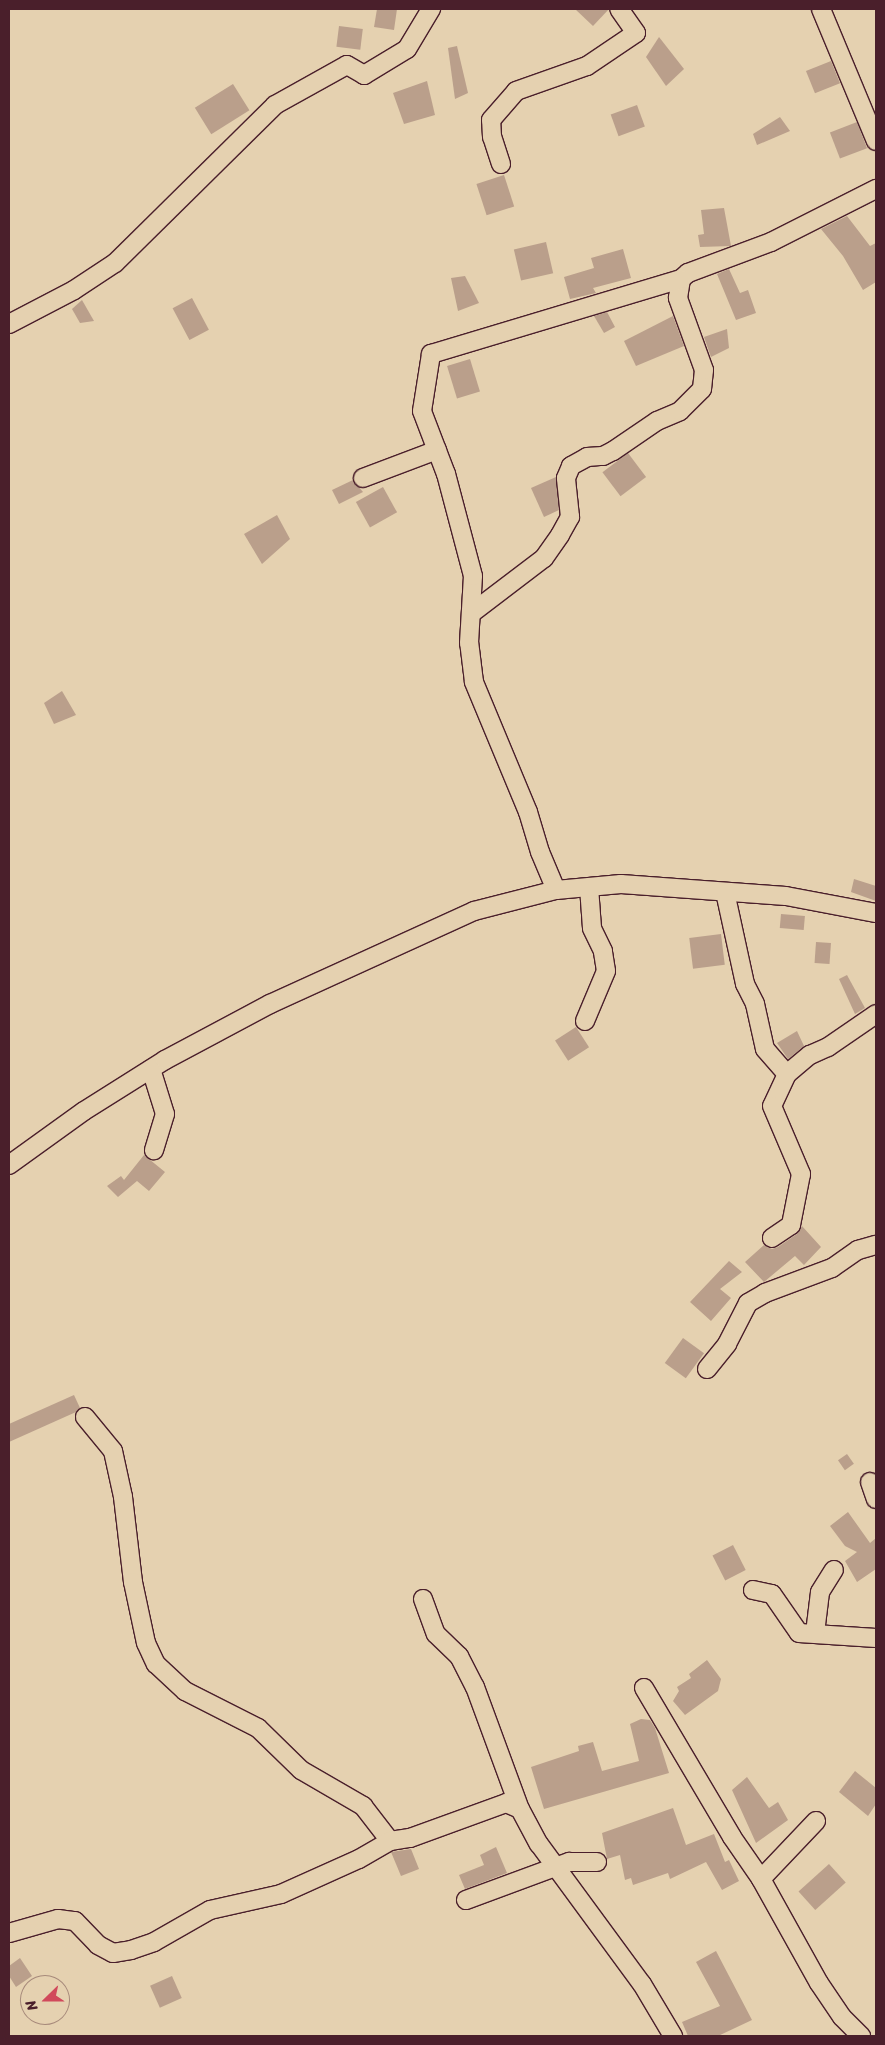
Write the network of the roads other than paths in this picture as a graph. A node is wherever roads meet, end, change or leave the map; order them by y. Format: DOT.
graph roads {
  1 [pos="431,9"];
  2 [pos="619,9"];
  3 [pos="821,9"];
  4 [pos="876,142"];
  5 [pos="501,164"];
  6 [pos="876,189"];
  7 [pos="681,279"];
  8 [pos="9,324"];
  9 [pos="437,450"];
  10 [pos="363,478"];
  11 [pos="473,612"];
  12 [pos="590,887"];
  13 [pos="556,890"];
  14 [pos="726,892"];
  15 [pos="876,913"];
  16 [pos="876,1014"];
  17 [pos="585,1021"];
  18 [pos="151,1069"];
  19 [pos="787,1074"];
  20 [pos="154,1150"];
  21 [pos="9,1165"];
  22 [pos="772,1238"];
  23 [pos="876,1245"];
  24 [pos="707,1369"];
  25 [pos="85,1417"];
  26 [pos="870,1482"];
  27 [pos="876,1500"];
  28 [pos="834,1570"];
  29 [pos="753,1590"];
  30 [pos="423,1599"];
  31 [pos="815,1633"];
  32 [pos="876,1638"];
  33 [pos="644,1688"];
  34 [pos="520,1809"];
  35 [pos="816,1821"];
  36 [pos="390,1840"];
  37 [pos="597,1862"];
  38 [pos="555,1869"];
  39 [pos="761,1879"];
  40 [pos="466,1900"];
  41 [pos="9,1933"];
  42 [pos="673,2036"];
  43 [pos="861,2036"];
  1 -- 8 [label="street"];
  2 -- 5 [label="street"];
  3 -- 4 [label="street"];
  6 -- 7 [label="street"];
  7 -- 9 [label="street"];
  7 -- 11 [label="street"];
  9 -- 10 [label="street"];
  9 -- 11 [label="street"];
  11 -- 13 [label="street"];
  12 -- 13 [label="street"];
  12 -- 14 [label="street"];
  12 -- 17 [label="street"];
  13 -- 18 [label="street"];
  14 -- 15 [label="street"];
  14 -- 19 [label="street"];
  16 -- 19 [label="street"];
  18 -- 20 [label="street"];
  18 -- 21 [label="street"];
  19 -- 22 [label="street"];
  23 -- 24 [label="street"];
  25 -- 36 [label="street"];
  26 -- 27 [label="street"];
  28 -- 31 [label="street"];
  29 -- 31 [label="street"];
  30 -- 34 [label="street"];
  31 -- 32 [label="street"];
  33 -- 39 [label="street"];
  34 -- 36 [label="street"];
  34 -- 38 [label="street"];
  35 -- 39 [label="street"];
  36 -- 41 [label="street"];
  37 -- 38 [label="street"];
  38 -- 40 [label="street"];
  38 -- 42 [label="street"];
  39 -- 43 [label="street"];
}
